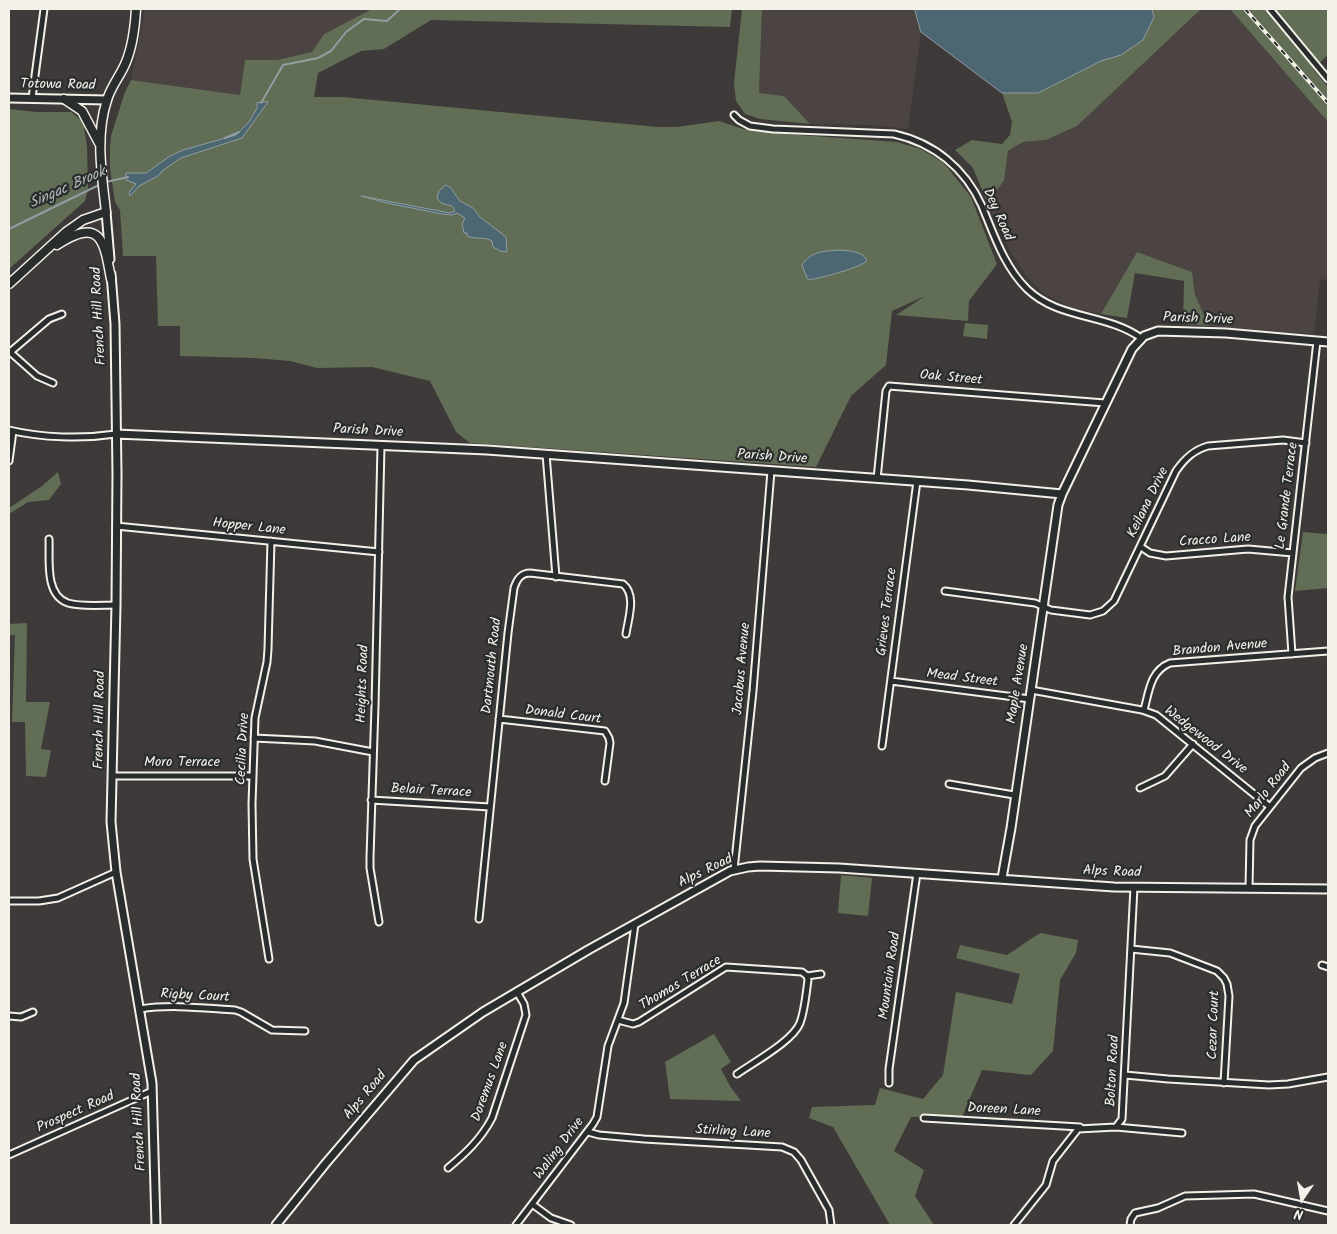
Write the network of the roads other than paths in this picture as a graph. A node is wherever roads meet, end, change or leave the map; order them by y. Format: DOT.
graph roads {
  1 [pos="44,9"];
  2 [pos="136,9"];
  3 [pos="1270,9"];
  4 [pos="1328,79"];
  5 [pos="9,98"];
  6 [pos="32,98"];
  7 [pos="64,99"];
  8 [pos="107,100"];
  9 [pos="734,115"];
  10 [pos="100,147"];
  11 [pos="106,212"];
  12 [pos="33,262"];
  13 [pos="111,279"];
  14 [pos="9,284"];
  15 [pos="62,314"];
  16 [pos="1141,338"];
  17 [pos="1317,341"];
  18 [pos="1328,342"];
  19 [pos="9,352"];
  20 [pos="53,383"];
  21 [pos="1105,403"];
  22 [pos="11,430"];
  23 [pos="116,434"];
  24 [pos="1306,443"];
  25 [pos="381,446"];
  26 [pos="546,454"];
  27 [pos="9,461"];
  28 [pos="771,471"];
  29 [pos="877,479"];
  30 [pos="916,482"];
  31 [pos="1062,494"];
  32 [pos="116,526"];
  33 [pos="50,538"];
  34 [pos="271,541"];
  35 [pos="1141,547"];
  36 [pos="379,552"];
  37 [pos="1293,552"];
  38 [pos="556,577"];
  39 [pos="945,591"];
  40 [pos="116,605"];
  41 [pos="1044,606"];
  42 [pos="626,634"];
  43 [pos="1328,651"];
  44 [pos="1292,654"];
  45 [pos="891,681"];
  46 [pos="1031,690"];
  47 [pos="1030,699"];
  48 [pos="1144,710"];
  49 [pos="498,719"];
  50 [pos="254,738"];
  51 [pos="1193,744"];
  52 [pos="882,746"];
  53 [pos="373,752"];
  54 [pos="1328,753"];
  55 [pos="112,776"];
  56 [pos="253,776"];
  57 [pos="605,781"];
  58 [pos="949,784"];
  59 [pos="1140,788"];
  60 [pos="1014,795"];
  61 [pos="371,800"];
  62 [pos="490,807"];
  63 [pos="1270,807"];
  64 [pos="734,870"];
  65 [pos="116,872"];
  66 [pos="917,873"];
  67 [pos="1002,878"];
  68 [pos="1134,887"];
  69 [pos="1249,888"];
  70 [pos="1328,889"];
  71 [pos="9,901"];
  72 [pos="478,919"];
  73 [pos="379,922"];
  74 [pos="634,924"];
  75 [pos="1131,949"];
  76 [pos="269,959"];
  77 [pos="821,974"];
  78 [pos="807,976"];
  79 [pos="517,992"];
  80 [pos="140,1009"];
  81 [pos="33,1012"];
  82 [pos="9,1016"];
  83 [pos="618,1020"];
  84 [pos="305,1031"];
  85 [pos="737,1074"];
  86 [pos="1125,1075"];
  87 [pos="1328,1077"];
  88 [pos="888,1083"];
  89 [pos="1224,1083"];
  90 [pos="152,1090"];
  91 [pos="924,1118"];
  92 [pos="1116,1127"];
  93 [pos="1083,1128"];
  94 [pos="588,1132"];
  95 [pos="1182,1133"];
  96 [pos="9,1155"];
  97 [pos="448,1168"];
  98 [pos="532,1204"];
  99 [pos="1328,1211"];
  100 [pos="156,1225"];
  101 [pos="276,1225"];
  102 [pos="516,1225"];
  103 [pos="571,1225"];
  104 [pos="831,1225"];
  105 [pos="1014,1225"];
  106 [pos="1130,1225"];
  1 -- 6 [label="street"];
  2 -- 8 [label="main road"];
  3 -- 4 [label="street"];
  5 -- 6 [label="main road, Totowa Road"];
  6 -- 7 [label="main road, Totowa Road"];
  7 -- 8 [label="main road, Totowa Road"];
  7 -- 10 [label="main road"];
  8 -- 10 [label="main road"];
  9 -- 16 [label="street, Dey Road"];
  10 -- 11 [label="main road"];
  11 -- 12 [label="main road"];
  11 -- 13 [label="main road, French Hill Road"];
  12 -- 13 [label="main road"];
  12 -- 14 [label="main road"];
  13 -- 23 [label="main road, French Hill Road"];
  15 -- 19 [label="street"];
  16 -- 17 [label="main road, Parish Drive"];
  16 -- 21 [label="main road"];
  17 -- 18 [label="main road, Parish Drive"];
  17 -- 24 [label="street, Le Grande Terrace"];
  19 -- 20 [label="street"];
  21 -- 29 [label="street, Oak Street"];
  21 -- 31 [label="main road"];
  22 -- 23 [label="street"];
  22 -- 27 [label="street"];
  23 -- 25 [label="main road, Parish Drive"];
  23 -- 32 [label="main road, French Hill Road"];
  24 -- 35 [label="street, Keilana Drive"];
  24 -- 37 [label="street, Le Grande Terrace"];
  25 -- 26 [label="main road, Parish Drive"];
  25 -- 36 [label="street, Heights Road"];
  26 -- 28 [label="main road, Parish Drive"];
  26 -- 38 [label="street"];
  28 -- 29 [label="main road, Parish Drive"];
  28 -- 64 [label="street, Jacobus Avenue"];
  29 -- 30 [label="main road, Parish Drive"];
  30 -- 31 [label="main road, Parish Drive"];
  30 -- 45 [label="street, Grieves Terrace"];
  31 -- 41 [label="main road, Maple Avenue"];
  32 -- 34 [label="street, Hopper Lane"];
  32 -- 40 [label="main road, French Hill Road"];
  33 -- 40 [label="street"];
  34 -- 36 [label="street, Hopper Lane"];
  34 -- 50 [label="street, Cecilia Drive"];
  35 -- 37 [label="street, Cracco Lane"];
  35 -- 41 [label="street, Keilana Drive"];
  36 -- 53 [label="street, Heights Road"];
  37 -- 44 [label="street, Le Grande Terrace"];
  38 -- 42 [label="street"];
  38 -- 49 [label="street, Dartmouth Road"];
  39 -- 41 [label="street, Keilana Drive"];
  40 -- 55 [label="main road, French Hill Road"];
  41 -- 46 [label="main road, Maple Avenue"];
  43 -- 44 [label="street, Brandon Avenue"];
  44 -- 48 [label="street, Brandon Avenue"];
  45 -- 47 [label="street, Mead Street"];
  45 -- 52 [label="street, Grieves Terrace"];
  46 -- 47 [label="main road, Maple Avenue"];
  46 -- 48 [label="street, Wedgewood Drive"];
  47 -- 60 [label="main road, Maple Avenue"];
  48 -- 51 [label="street, Wedgewood Drive"];
  49 -- 57 [label="street, Donald Court"];
  49 -- 62 [label="street, Dartmouth Road"];
  50 -- 53 [label="street"];
  50 -- 56 [label="street, Cecilia Drive"];
  51 -- 59 [label="street"];
  51 -- 63 [label="street, Wedgewood Drive"];
  53 -- 61 [label="street, Heights Road"];
  54 -- 63 [label="street, Marlo Road"];
  55 -- 56 [label="street, Moro Terrace"];
  55 -- 65 [label="main road, French Hill Road"];
  56 -- 76 [label="street, Cecilia Drive"];
  58 -- 60 [label="street"];
  60 -- 67 [label="main road, Maple Avenue"];
  61 -- 62 [label="street, Belair Terrace"];
  61 -- 73 [label="street, Heights Road"];
  62 -- 72 [label="street, Dartmouth Road"];
  63 -- 69 [label="street, Marlo Road"];
  64 -- 66 [label="main road, Alps Road"];
  64 -- 74 [label="main road, Alps Road"];
  65 -- 71 [label="street"];
  65 -- 80 [label="main road, French Hill Road"];
  66 -- 67 [label="main road, Alps Road"];
  66 -- 88 [label="street, Mountain Road"];
  67 -- 68 [label="main road, Alps Road"];
  68 -- 69 [label="main road, Alps Road"];
  68 -- 75 [label="street, Bolton Road"];
  69 -- 70 [label="main road, Alps Road"];
  74 -- 79 [label="main road, Alps Road"];
  74 -- 83 [label="street, Thomas Terrace"];
  75 -- 86 [label="street, Bolton Road"];
  75 -- 89 [label="street, Cezar Court"];
  77 -- 78 [label="street, Thomas Terrace"];
  78 -- 83 [label="street, Thomas Terrace"];
  78 -- 85 [label="street"];
  79 -- 97 [label="street, Doremus Lane"];
  79 -- 101 [label="main road, Alps Road"];
  80 -- 84 [label="street, Rigby Court"];
  80 -- 90 [label="main road, French Hill Road"];
  81 -- 82 [label="street"];
  83 -- 94 [label="street, Waling Drive"];
  86 -- 89 [label="street"];
  86 -- 92 [label="street, Bolton Road"];
  87 -- 89 [label="street"];
  90 -- 96 [label="street, Prospect Road"];
  90 -- 100 [label="main road, French Hill Road"];
  91 -- 93 [label="street, Doreen Lane"];
  92 -- 93 [label="street, Bolton Road"];
  92 -- 95 [label="street"];
  93 -- 105 [label="street"];
  94 -- 98 [label="street, Waling Drive"];
  94 -- 104 [label="street, Stirling Lane"];
  98 -- 102 [label="street, Waling Drive"];
  98 -- 103 [label="street"];
  99 -- 106 [label="street"];
}
